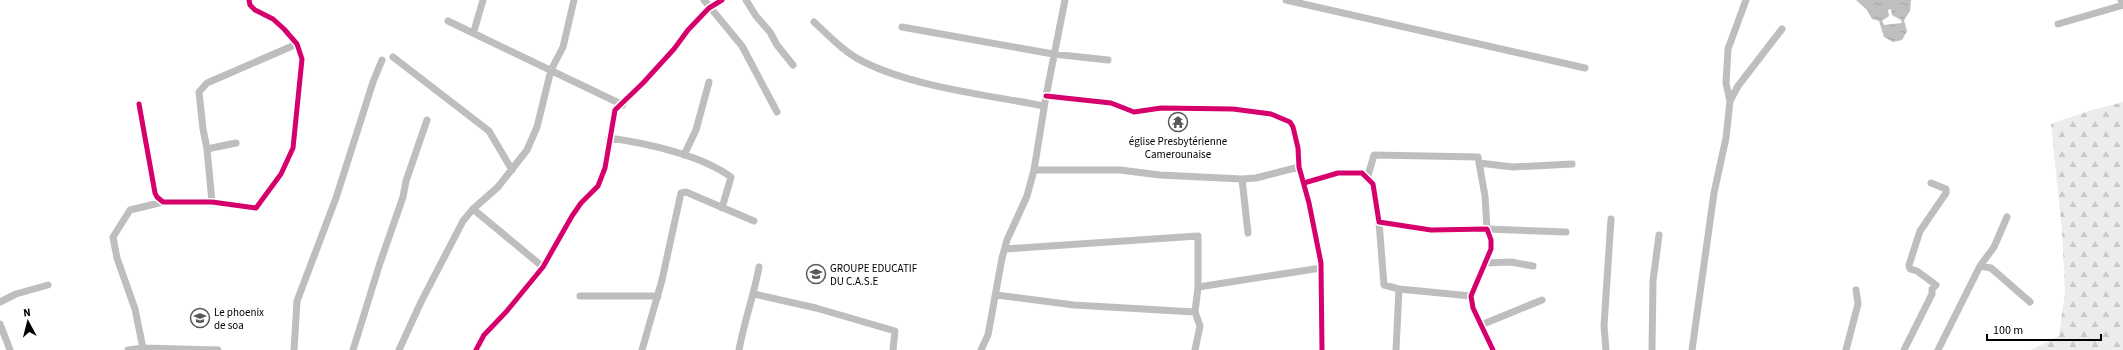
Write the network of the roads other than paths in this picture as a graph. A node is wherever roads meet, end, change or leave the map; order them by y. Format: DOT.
graph roads {
  1 [pos="248,0"];
  2 [pos="483,0"];
  3 [pos="574,0"];
  4 [pos="704,0"];
  5 [pos="722,0"];
  6 [pos="746,0"];
  7 [pos="1065,0"];
  8 [pos="1286,0"];
  9 [pos="1746,0"];
  10 [pos="2121,0"];
  11 [pos="709,8"];
  12 [pos="448,21"];
  13 [pos="814,22"];
  14 [pos="2058,24"];
  15 [pos="902,27"];
  16 [pos="1782,29"];
  17 [pos="474,31"];
  18 [pos="297,44"];
  19 [pos="1053,54"];
  20 [pos="393,57"];
  21 [pos="382,60"];
  22 [pos="1108,60"];
  23 [pos="793,65"];
  24 [pos="1586,68"];
  25 [pos="551,70"];
  26 [pos="709,82"];
  27 [pos="1046,96"];
  28 [pos="1730,101"];
  29 [pos="139,104"];
  30 [pos="623,104"];
  31 [pos="1044,106"];
  32 [pos="777,112"];
  33 [pos="427,120"];
  34 [pos="609,138"];
  35 [pos="236,143"];
  36 [pos="207,149"];
  37 [pos="684,155"];
  38 [pos="1479,163"];
  39 [pos="1572,164"];
  40 [pos="1299,167"];
  41 [pos="512,170"];
  42 [pos="1034,170"];
  43 [pos="1242,179"];
  44 [pos="1367,179"];
  45 [pos="1931,182"];
  46 [pos="1304,183"];
  47 [pos="163,202"];
  48 [pos="212,202"];
  49 [pos="722,208"];
  50 [pos="472,209"];
  51 [pos="2007,217"];
  52 [pos="1611,219"];
  53 [pos="754,221"];
  54 [pos="1379,222"];
  55 [pos="1487,229"];
  56 [pos="1566,232"];
  57 [pos="1248,233"];
  58 [pos="1659,235"];
  59 [pos="1005,249"];
  60 [pos="1485,263"];
  61 [pos="1533,266"];
  62 [pos="1980,266"];
  63 [pos="543,267"];
  64 [pos="759,267"];
  65 [pos="1321,268"];
  66 [pos="48,286"];
  67 [pos="1198,287"];
  68 [pos="1399,289"];
  69 [pos="1856,290"];
  70 [pos="754,294"];
  71 [pos="996,295"];
  72 [pos="580,296"];
  73 [pos="658,296"];
  74 [pos="1471,296"];
  75 [pos="1542,300"];
  76 [pos="0,302"];
  77 [pos="2030,302"];
  78 [pos="1195,312"];
  79 [pos="0,324"];
  80 [pos="1481,325"];
  81 [pos="143,348"];
  82 [pos="182,349"];
  83 [pos="10,350"];
  84 [pos="128,350"];
  85 [pos="218,350"];
  86 [pos="294,350"];
  87 [pos="353,350"];
  88 [pos="400,350"];
  89 [pos="476,350"];
  90 [pos="642,350"];
  91 [pos="739,350"];
  92 [pos="893,350"];
  93 [pos="981,350"];
  94 [pos="1195,350"];
  95 [pos="1322,350"];
  96 [pos="1396,350"];
  97 [pos="1493,350"];
  98 [pos="1606,350"];
  99 [pos="1652,350"];
  100 [pos="1692,350"];
  101 [pos="1846,350"];
  102 [pos="1904,350"];
  103 [pos="1938,350"];
  1 -- 18 [label="street"];
  2 -- 17 [label="street"];
  3 -- 25 [label="street"];
  4 -- 11 [label="street"];
  5 -- 11 [label="street"];
  6 -- 23 [label="street"];
  7 -- 19 [label="street"];
  8 -- 24 [label="street"];
  9 -- 28 [label="street"];
  10 -- 14 [label="street"];
  11 -- 30 [label="street"];
  11 -- 32 [label="street"];
  12 -- 17 [label="street"];
  13 -- 31 [label="street"];
  15 -- 19 [label="street"];
  16 -- 28 [label="street"];
  17 -- 25 [label="street"];
  18 -- 36 [label="street"];
  18 -- 48 [label="street"];
  19 -- 22 [label="street"];
  19 -- 27 [label="street"];
  20 -- 41 [label="street"];
  21 -- 86 [label="street"];
  25 -- 30 [label="street"];
  25 -- 41 [label="street"];
  26 -- 37 [label="street"];
  27 -- 31 [label="street"];
  27 -- 40 [label="street"];
  28 -- 100 [label="street"];
  29 -- 47 [label="street"];
  30 -- 34 [label="street"];
  31 -- 42 [label="street"];
  33 -- 87 [label="street"];
  34 -- 37 [label="street"];
  34 -- 63 [label="street"];
  35 -- 36 [label="street"];
  36 -- 48 [label="street"];
  37 -- 49 [label="street"];
  38 -- 39 [label="street"];
  38 -- 44 [label="street"];
  38 -- 55 [label="street"];
  40 -- 43 [label="street"];
  40 -- 46 [label="street"];
  41 -- 50 [label="street"];
  42 -- 43 [label="street"];
  42 -- 59 [label="street"];
  43 -- 57 [label="street"];
  44 -- 46 [label="street"];
  44 -- 54 [label="street"];
  45 -- 102 [label="street"];
  46 -- 65 [label="street"];
  47 -- 48 [label="street"];
  47 -- 81 [label="street"];
  49 -- 53 [label="street"];
  49 -- 73 [label="street"];
  50 -- 63 [label="street"];
  50 -- 88 [label="street"];
  51 -- 62 [label="street"];
  52 -- 98 [label="street"];
  54 -- 55 [label="street"];
  54 -- 68 [label="street"];
  55 -- 56 [label="street"];
  55 -- 60 [label="street"];
  58 -- 99 [label="street"];
  59 -- 67 [label="street"];
  59 -- 71 [label="street"];
  60 -- 61 [label="street"];
  60 -- 74 [label="street"];
  62 -- 77 [label="street"];
  62 -- 103 [label="street"];
  63 -- 89 [label="street"];
  64 -- 70 [label="street"];
  65 -- 67 [label="street"];
  65 -- 95 [label="street"];
  66 -- 76 [label="street"];
  67 -- 78 [label="street"];
  68 -- 74 [label="street"];
  68 -- 96 [label="street"];
  69 -- 101 [label="street"];
  70 -- 91 [label="street"];
  70 -- 92 [label="street"];
  71 -- 78 [label="street"];
  71 -- 93 [label="street"];
  72 -- 73 [label="street"];
  73 -- 90 [label="street"];
  74 -- 80 [label="street"];
  75 -- 80 [label="street"];
  78 -- 94 [label="street"];
  79 -- 83 [label="street"];
  80 -- 97 [label="street"];
  81 -- 82 [label="street"];
  81 -- 84 [label="street"];
  82 -- 85 [label="street"];
}
